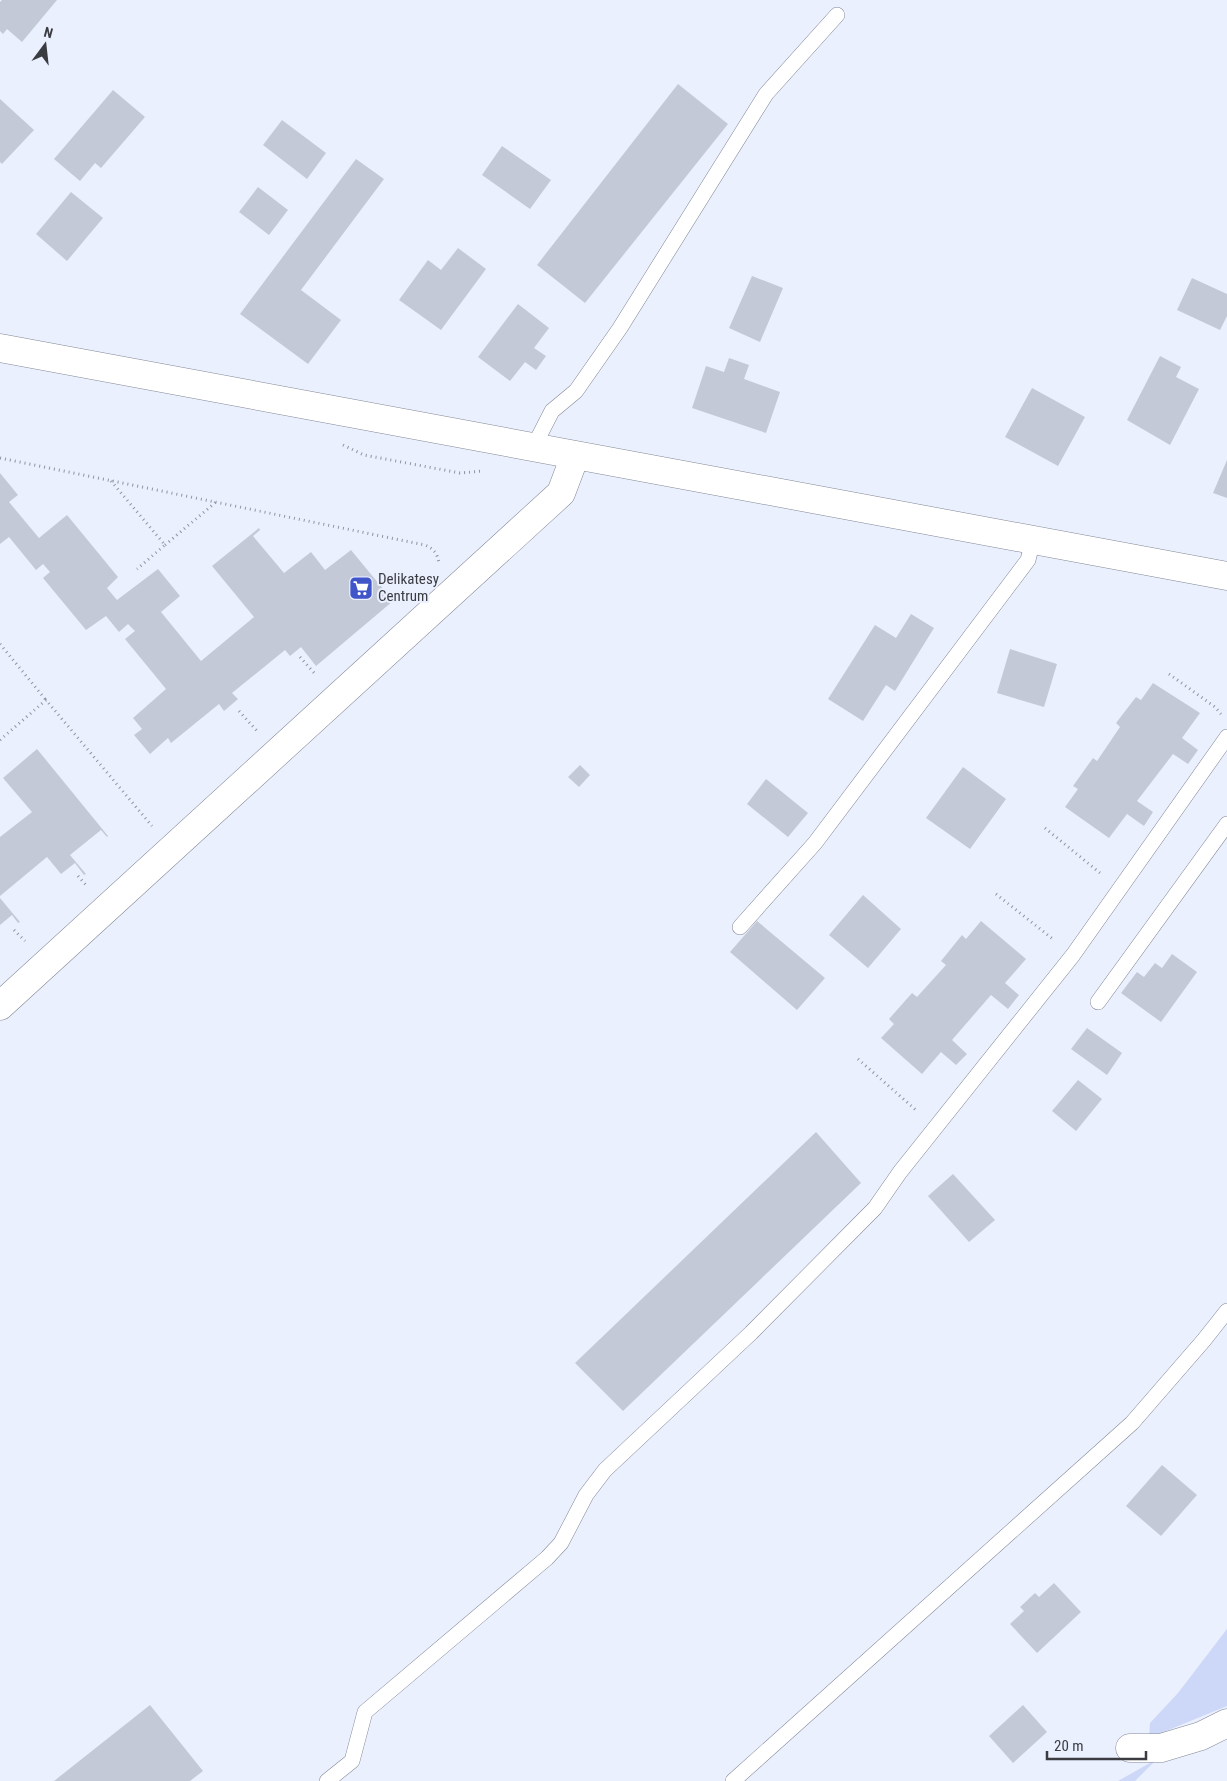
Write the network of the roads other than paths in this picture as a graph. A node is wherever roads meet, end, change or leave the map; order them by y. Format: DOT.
graph roads {
  1 [pos="837,15"];
  2 [pos="0,348"];
  3 [pos="532,448"];
  4 [pos="575,456"];
  5 [pos="1033,540"];
  6 [pos="1227,576"];
  7 [pos="1227,737"];
  8 [pos="1227,824"];
  9 [pos="740,927"];
  10 [pos="1098,1002"];
  11 [pos="0,1006"];
  12 [pos="1227,1311"];
  13 [pos="1227,1723"];
  14 [pos="1130,1748"];
  15 [pos="326,1781"];
  16 [pos="733,1781"];
  1 -- 3 [label="lane"];
  2 -- 3 [label="street"];
  3 -- 4 [label="street"];
  4 -- 5 [label="street"];
  4 -- 11 [label="street"];
  5 -- 6 [label="street"];
  5 -- 9 [label="lane"];
  7 -- 15 [label="lane"];
  8 -- 10 [label="lane"];
  12 -- 16 [label="lane"];
  13 -- 14 [label="street"];
}
